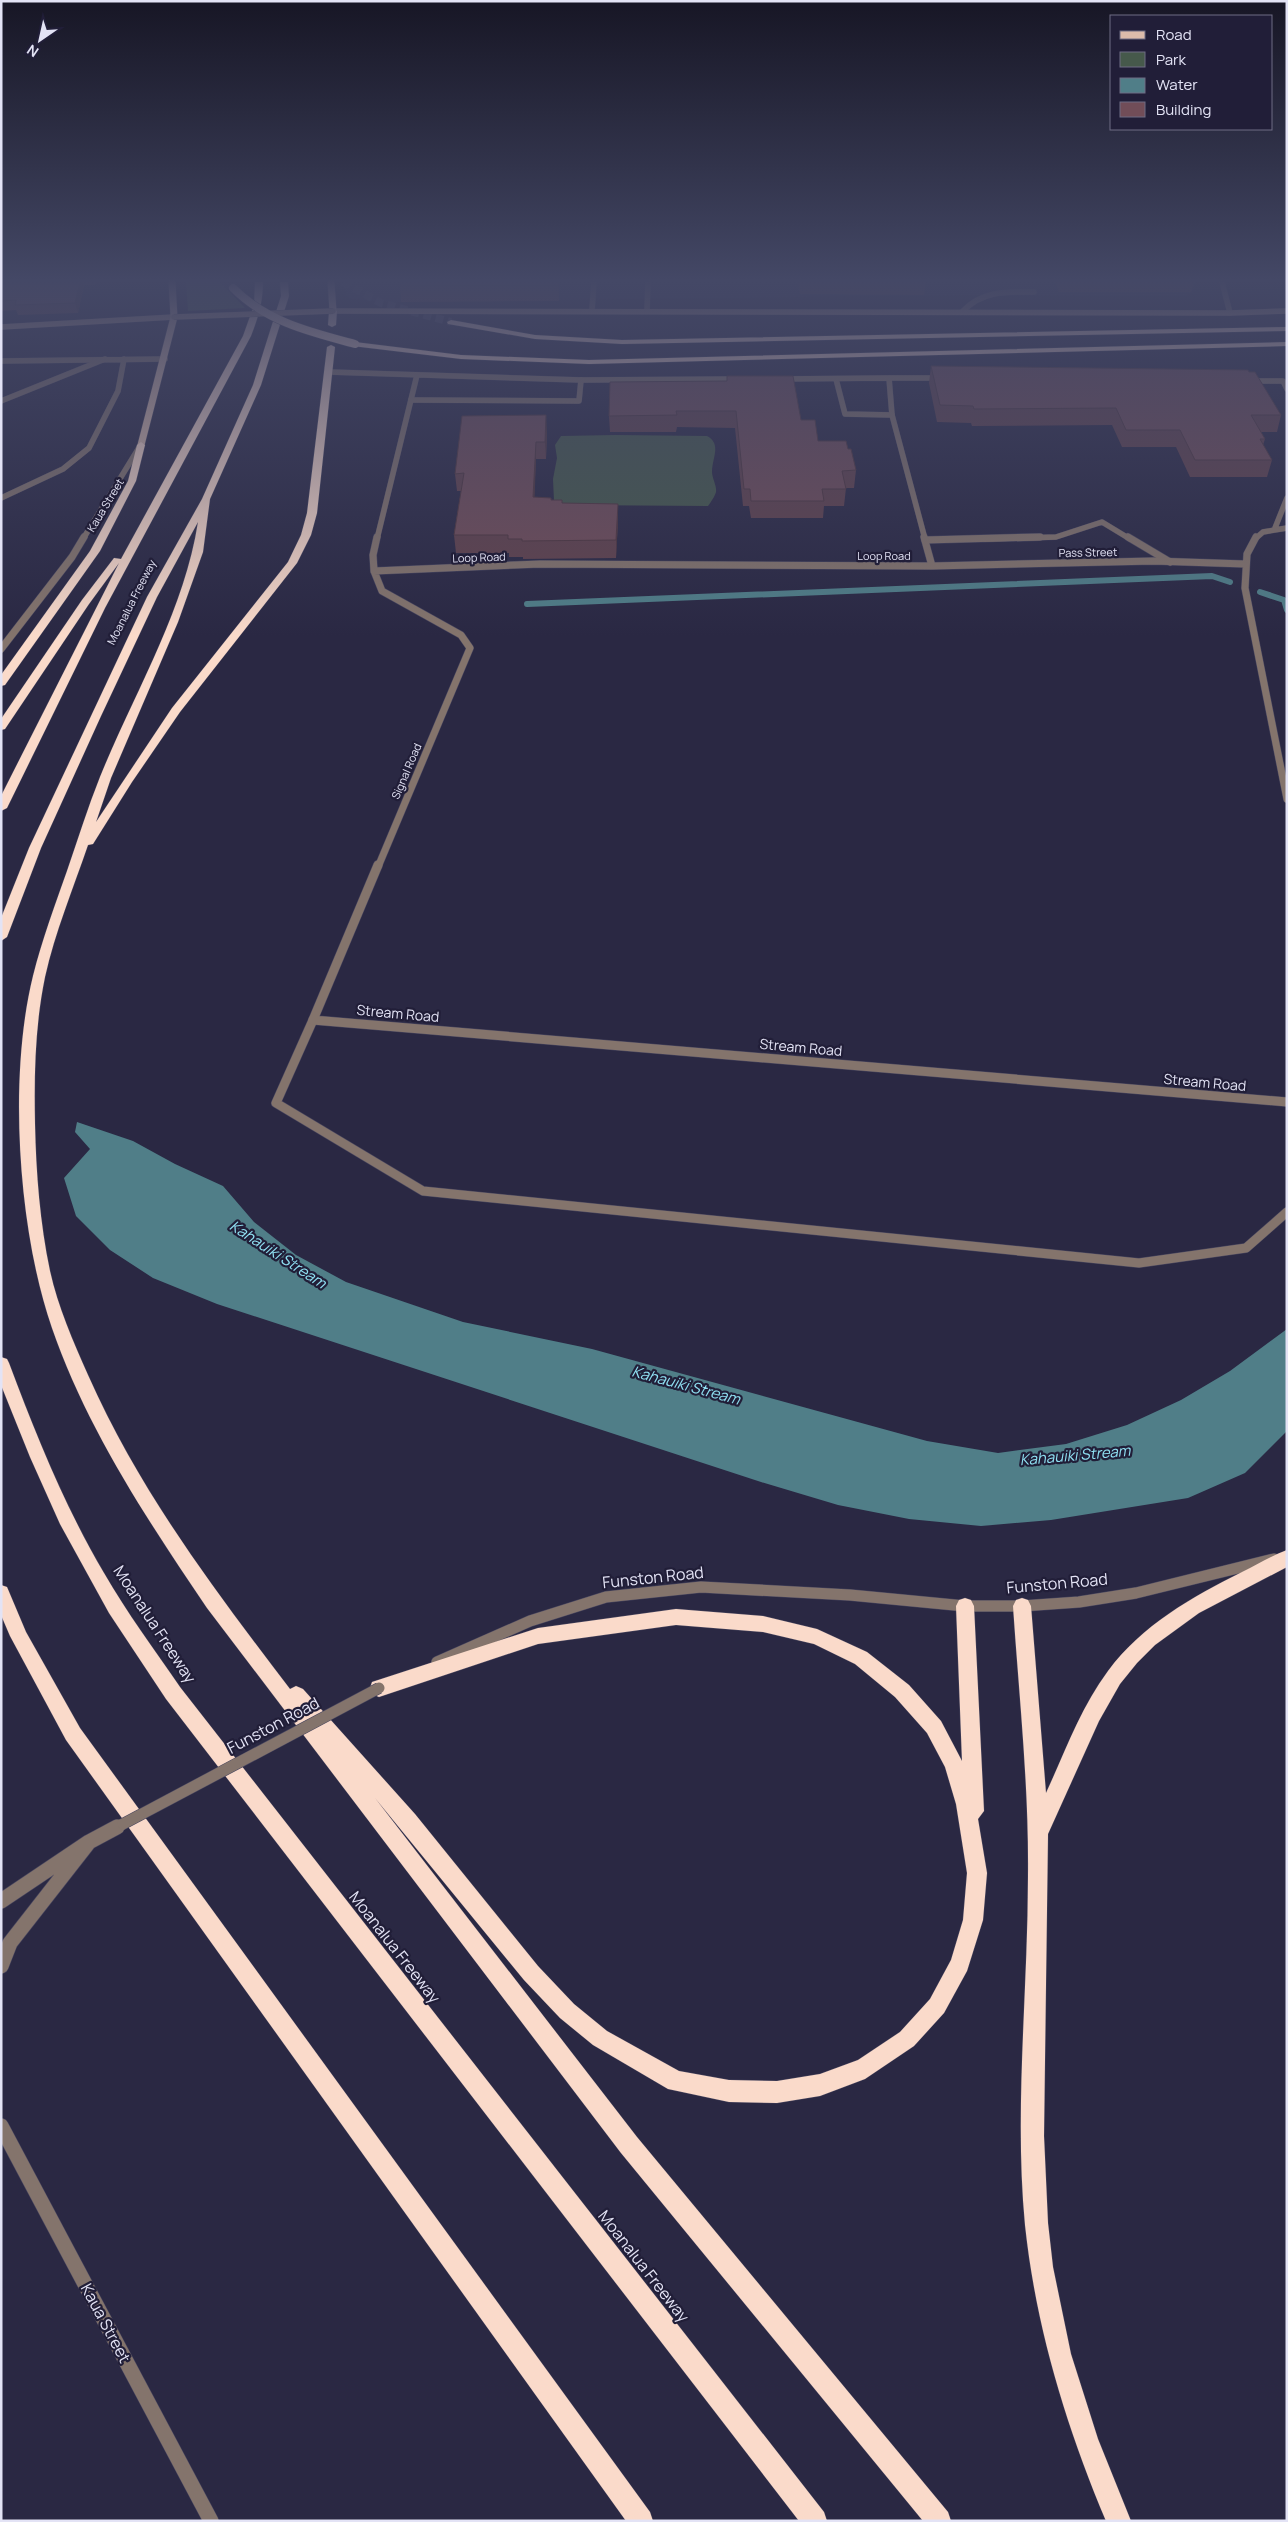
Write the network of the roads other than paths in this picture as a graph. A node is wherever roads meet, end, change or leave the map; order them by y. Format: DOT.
graph roads {
  1 [pos="114,400"];
  2 [pos="154,400"];
  3 [pos="212,400"];
  4 [pos="250,400"];
  5 [pos="326,400"];
  6 [pos="411,400"];
  7 [pos="579,400"];
  8 [pos="841,400"];
  9 [pos="891,400"];
  10 [pos="892,415"];
  11 [pos="141,445"];
  12 [pos="1,498"];
  13 [pos="1287,498"];
  14 [pos="206,499"];
  15 [pos="142,527"];
  16 [pos="1275,528"];
  17 [pos="1287,528"];
  18 [pos="925,540"];
  19 [pos="1170,562"];
  20 [pos="1245,564"];
  21 [pos="932,566"];
  22 [pos="374,571"];
  23 [pos="1,649"];
  24 [pos="1,683"];
  25 [pos="1,728"];
  26 [pos="1287,799"];
  27 [pos="1,808"];
  28 [pos="74,866"];
  29 [pos="1,937"];
  30 [pos="313,1020"];
  31 [pos="1287,1102"];
  32 [pos="1287,1212"];
  33 [pos="1,1362"];
  34 [pos="1287,1557"];
  35 [pos="1,1594"];
  36 [pos="1,1602"];
  37 [pos="213,1602"];
  38 [pos="965,1606"];
  39 [pos="1022,1606"];
  40 [pos="19,1636"];
  41 [pos="379,1688"];
  42 [pos="1038,1833"];
  43 [pos="89,1842"];
  44 [pos="977,1872"];
  45 [pos="1,1901"];
  46 [pos="1,1966"];
  47 [pos="1,2126"];
  48 [pos="211,2521"];
  49 [pos="641,2521"];
  50 [pos="815,2521"];
  51 [pos="939,2521"];
  52 [pos="1119,2521"];
  1 -- 12 [label="street"];
  2 -- 11 [label="main road, Kaua Street"];
  3 -- 15 [label="highway, Moanalua Freeway"];
  4 -- 14 [label="highway, Moanalua Freeway"];
  5 -- 28 [label="highway"];
  6 -- 7 [label="street"];
  6 -- 22 [label="street"];
  8 -- 10 [label="street"];
  9 -- 10 [label="street, Loop Road"];
  10 -- 18 [label="street, Loop Road"];
  11 -- 23 [label="street, Kaua Street"];
  11 -- 24 [label="highway"];
  13 -- 16 [label="street"];
  14 -- 28 [label="highway"];
  14 -- 29 [label="highway, Moanalua Freeway"];
  15 -- 25 [label="highway"];
  15 -- 27 [label="highway, Moanalua Freeway"];
  16 -- 17 [label="street"];
  16 -- 20 [label="street"];
  18 -- 19 [label="street"];
  18 -- 21 [label="street, Loop Road"];
  19 -- 20 [label="street, Pass Street"];
  19 -- 21 [label="street, Pass Street"];
  20 -- 26 [label="street"];
  21 -- 22 [label="street, Loop Road"];
  22 -- 30 [label="street, Signal Road"];
  28 -- 37 [label="highway"];
  30 -- 31 [label="street, Stream Road"];
  30 -- 32 [label="street"];
  33 -- 50 [label="highway, Moanalua Freeway"];
  34 -- 39 [label="street, Funston Road"];
  34 -- 42 [label="highway"];
  35 -- 40 [label="highway"];
  36 -- 40 [label="highway"];
  37 -- 44 [label="highway"];
  37 -- 51 [label="highway"];
  38 -- 39 [label="street, Funston Road"];
  38 -- 41 [label="street, Funston Road"];
  38 -- 44 [label="highway"];
  39 -- 42 [label="highway"];
  40 -- 49 [label="highway"];
  41 -- 43 [label="street, Funston Road, bridge"];
  41 -- 44 [label="highway"];
  42 -- 52 [label="highway"];
  43 -- 45 [label="street, Funston Road"];
  43 -- 46 [label="street"];
  47 -- 48 [label="street, Kaua Street"];
}
